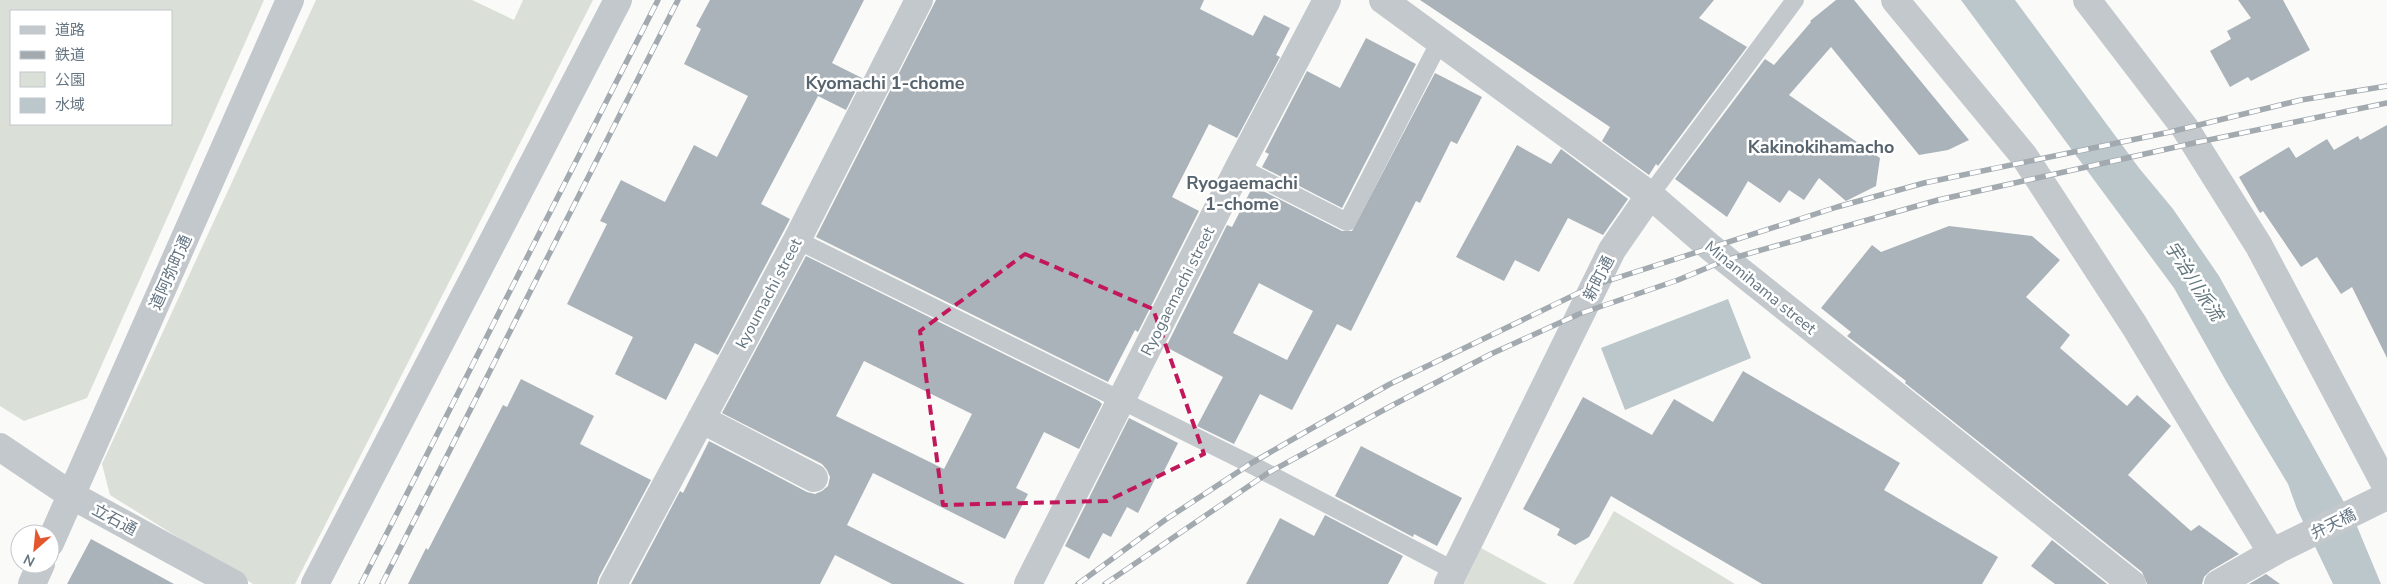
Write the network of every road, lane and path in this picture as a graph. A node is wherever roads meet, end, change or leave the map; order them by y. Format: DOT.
graph roads {
  1 [pos="290,0"];
  2 [pos="618,0"];
  3 [pos="919,0"];
  4 [pos="1327,0"];
  5 [pos="1383,0"];
  6 [pos="1794,0"];
  7 [pos="1895,0"];
  8 [pos="2087,0"];
  9 [pos="1440,41"];
  10 [pos="1239,167"];
  11 [pos="1650,195"];
  12 [pos="797,240"];
  13 [pos="1122,401"];
  14 [pos="701,419"];
  15 [pos="0,447"];
  16 [pos="814,478"];
  17 [pos="2386,487"];
  18 [pos="71,495"];
  19 [pos="58,524"];
  20 [pos="2275,551"];
  21 [pos="1451,577"];
  22 [pos="234,584"];
  23 [pos="315,584"];
  24 [pos="613,584"];
  25 [pos="1028,584"];
  26 [pos="2132,584"];
  27 [pos="2218,584"];
  1 -- 18 [label="street, 道阿弥町通"];
  2 -- 23 [label="street"];
  3 -- 12 [label="street, kyoumachi street"];
  4 -- 10 [label="street, Ryogaemachi street"];
  5 -- 9 [label="street, Minamihama street"];
  6 -- 11 [label="lane, 新町通"];
  7 -- 20 [label="street"];
  8 -- 17 [label="street"];
  9 -- 10 [label="lane"];
  9 -- 11 [label="street, Minamihama street"];
  10 -- 13 [label="street, Ryogaemachi street"];
  11 -- 21 [label="street, 新町通"];
  11 -- 26 [label="street, Minamihama street"];
  12 -- 13 [label="lane"];
  12 -- 14 [label="street, kyoumachi street"];
  13 -- 21 [label="lane"];
  13 -- 25 [label="street, Ryogaemachi street"];
  14 -- 16 [label="street"];
  14 -- 24 [label="street, kyoumachi street"];
  15 -- 18 [label="street, 立石通"];
  17 -- 20 [label="street, 弁天橋"];
  18 -- 19 [label="street, 道阿弥町通"];
  18 -- 22 [label="street, 立石通"];
  20 -- 27 [label="street, 弁天橋"];
}
